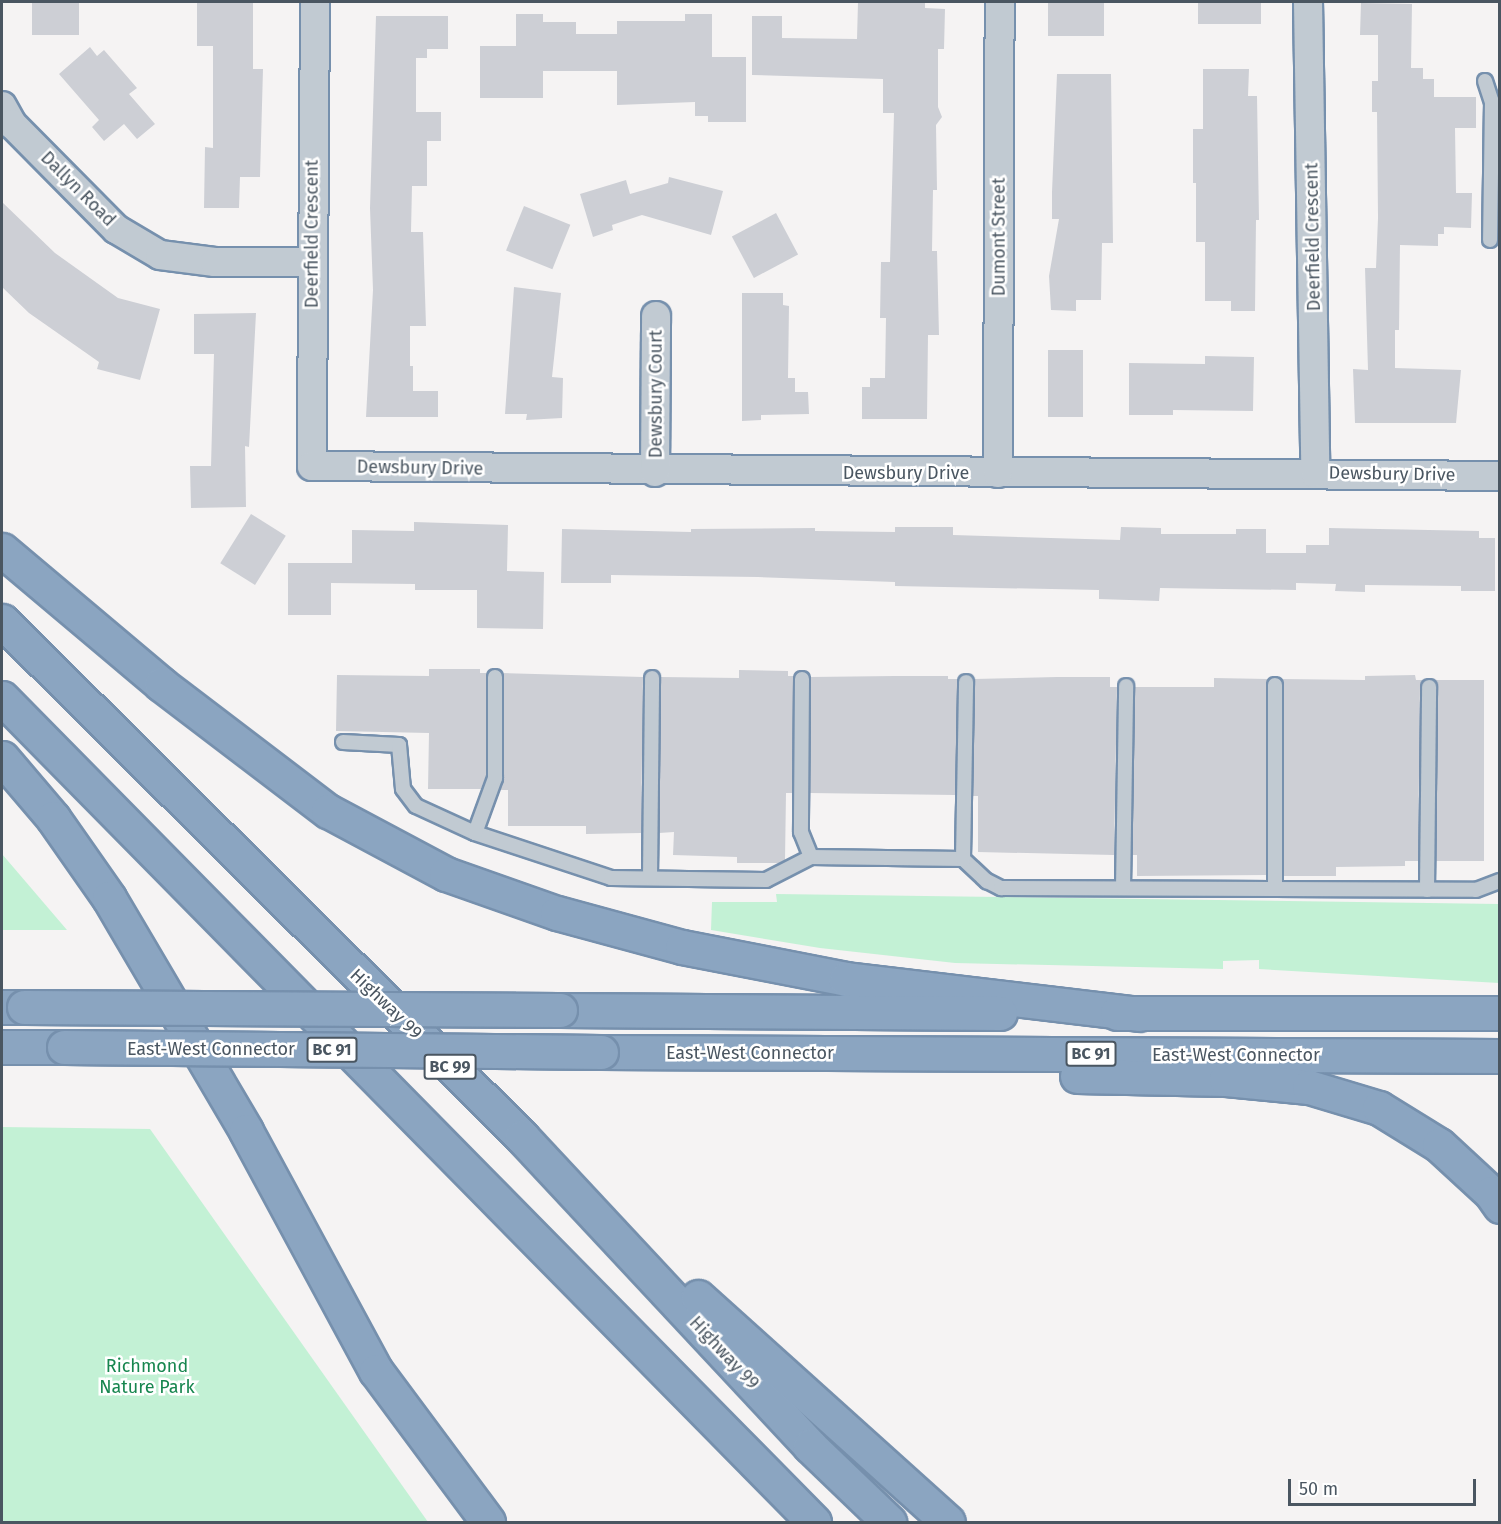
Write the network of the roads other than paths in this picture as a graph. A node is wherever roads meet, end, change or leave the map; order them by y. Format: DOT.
graph roads {
  1 [pos="315,2"];
  2 [pos="1000,2"];
  3 [pos="1308,2"];
  4 [pos="1485,81"];
  5 [pos="2,106"];
  6 [pos="1495,163"];
  7 [pos="1490,240"];
  8 [pos="311,262"];
  9 [pos="656,316"];
  10 [pos="312,466"];
  11 [pos="655,472"];
  12 [pos="998,473"];
  13 [pos="1315,473"];
  14 [pos="1500,476"];
  15 [pos="2,550"];
  16 [pos="2,621"];
  17 [pos="495,677"];
  18 [pos="652,678"];
  19 [pos="802,679"];
  20 [pos="966,682"];
  21 [pos="1275,685"];
  22 [pos="1126,686"];
  23 [pos="1429,687"];
  24 [pos="2,698"];
  25 [pos="343,742"];
  26 [pos="2,758"];
  27 [pos="475,833"];
  28 [pos="811,857"];
  29 [pos="963,859"];
  30 [pos="650,878"];
  31 [pos="1500,881"];
  32 [pos="1123,888"];
  33 [pos="1275,889"];
  34 [pos="1427,890"];
  35 [pos="13,1007"];
  36 [pos="1500,1013"];
  37 [pos="1139,1014"];
  38 [pos="2,1047"];
  39 [pos="683,1052"];
  40 [pos="1500,1056"];
  41 [pos="522,1137"];
  42 [pos="1500,1206"];
  43 [pos="489,1522"];
  44 [pos="814,1522"];
  45 [pos="889,1522"];
  46 [pos="948,1522"];
  1 -- 8 [label="street, Deerfield Crescent"];
  2 -- 12 [label="street, Dumont Street"];
  3 -- 13 [label="street, Deerfield Crescent"];
  4 -- 6 [label="lane"];
  5 -- 8 [label="street, Dallyn Road"];
  6 -- 7 [label="lane"];
  8 -- 10 [label="street, Deerfield Crescent"];
  9 -- 11 [label="street, Dewsbury Court"];
  10 -- 11 [label="street, Dewsbury Drive"];
  11 -- 12 [label="street, Dewsbury Drive"];
  12 -- 13 [label="street, Dewsbury Drive"];
  13 -- 14 [label="street, Dewsbury Drive"];
  15 -- 37 [label="highway"];
  16 -- 41 [label="highway, Highway 99 / BC 99"];
  17 -- 27 [label="lane"];
  18 -- 30 [label="lane"];
  19 -- 28 [label="lane"];
  20 -- 29 [label="lane"];
  21 -- 33 [label="lane"];
  22 -- 32 [label="lane"];
  23 -- 34 [label="lane"];
  24 -- 44 [label="highway"];
  25 -- 27 [label="lane"];
  26 -- 43 [label="highway"];
  27 -- 30 [label="lane"];
  28 -- 29 [label="lane"];
  28 -- 30 [label="lane"];
  29 -- 32 [label="lane"];
  31 -- 34 [label="lane"];
  32 -- 33 [label="lane"];
  33 -- 34 [label="lane"];
  35 -- 37 [label="highway, bridge"];
  36 -- 37 [label="highway"];
  38 -- 39 [label="highway, East-West Connector / BC 91, bridge"];
  39 -- 40 [label="highway, East-West Connector / BC 91"];
  39 -- 42 [label="highway"];
  41 -- 45 [label="highway, Highway 99 / BC 99"];
  41 -- 46 [label="highway"];
}
